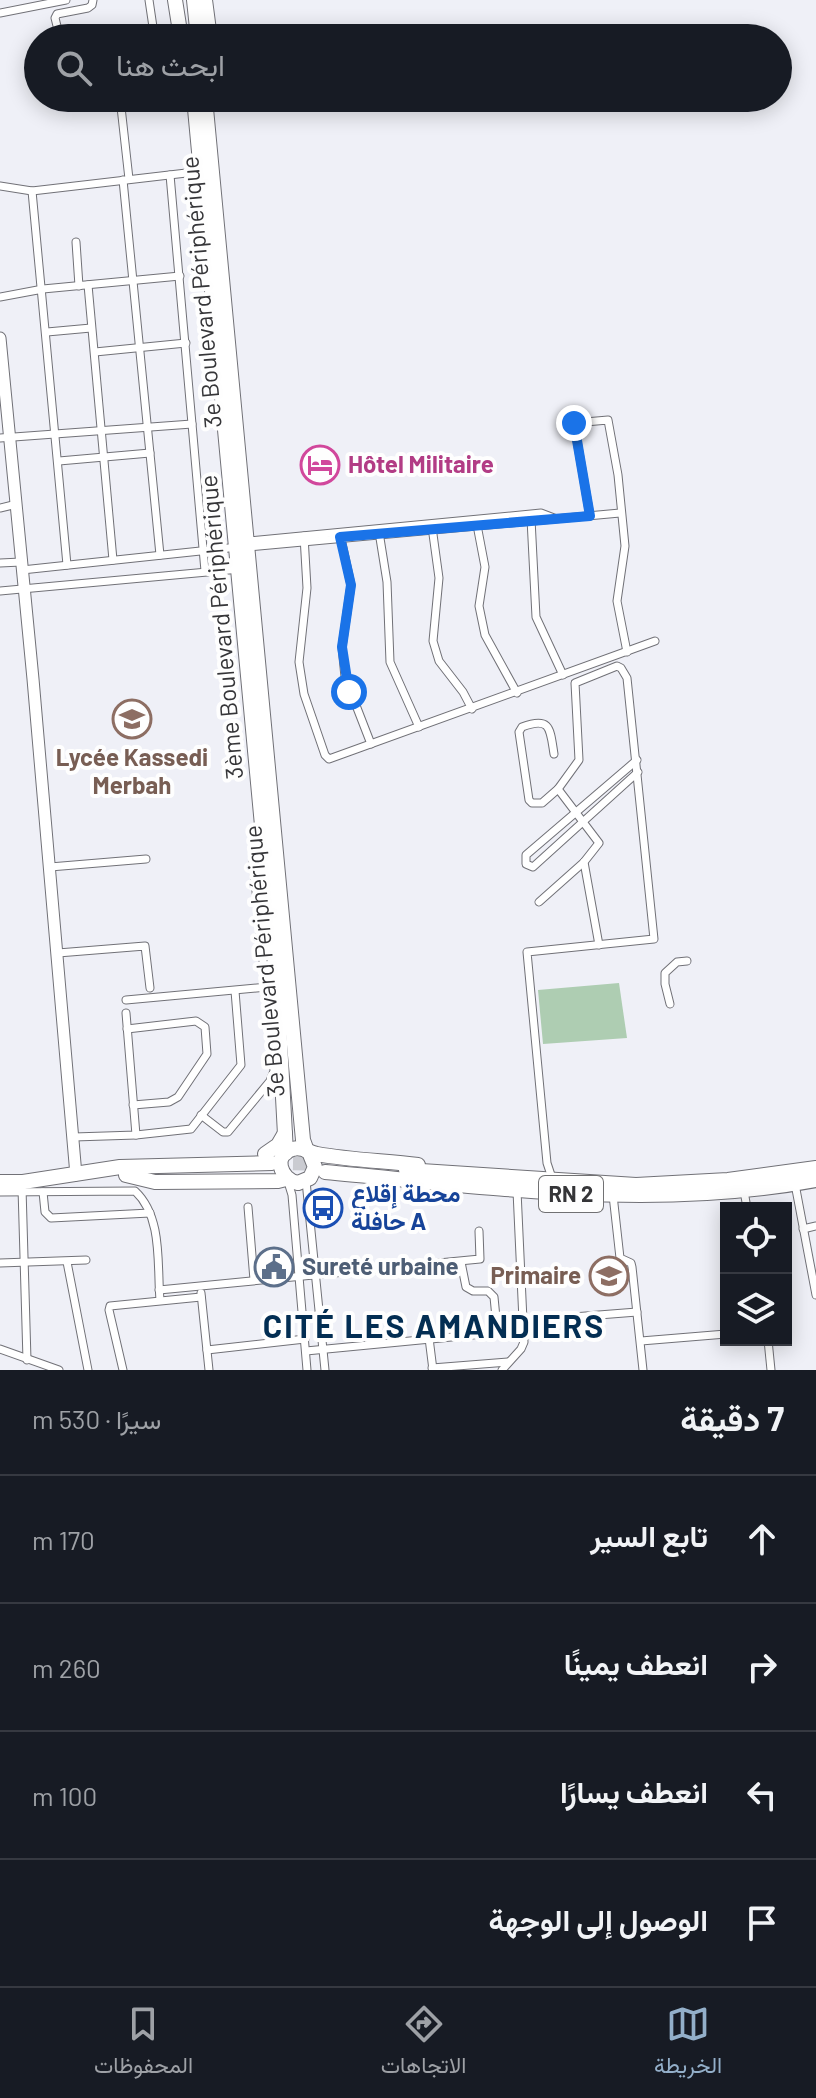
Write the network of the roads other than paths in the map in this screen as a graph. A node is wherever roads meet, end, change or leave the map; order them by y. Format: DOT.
graph roads {
  1 [pos="8,0"];
  2 [pos="66,0"];
  3 [pos="103,0"];
  4 [pos="149,0"];
  5 [pos="175,0"];
  6 [pos="185,0"];
  7 [pos="194,0"];
  8 [pos="205,0"];
  9 [pos="93,1"];
  10 [pos="41,2"];
  11 [pos="9,11"];
  12 [pos="0,13"];
  13 [pos="56,24"];
  14 [pos="153,24"];
  15 [pos="179,24"];
  16 [pos="188,24"];
  17 [pos="197,24"];
  18 [pos="208,24"];
  19 [pos="121,112"];
  20 [pos="188,112"];
  21 [pos="196,112"];
  22 [pos="206,112"];
  23 [pos="216,112"];
  24 [pos="195,172"];
  25 [pos="170,175"];
  26 [pos="126,180"];
  27 [pos="0,186"];
  28 [pos="32,191"];
  29 [pos="209,191"];
  30 [pos="76,242"];
  31 [pos="180,276"];
  32 [pos="134,280"];
  33 [pos="84,285"];
  34 [pos="43,289"];
  35 [pos="0,297"];
  36 [pos="91,328"];
  37 [pos="47,332"];
  38 [pos="0,338"];
  39 [pos="186,343"];
  40 [pos="139,348"];
  41 [pos="95,352"];
  42 [pos="2,368"];
  43 [pos="192,424"];
  44 [pos="147,427"];
  45 [pos="102,431"];
  46 [pos="56,434"];
  47 [pos="6,437"];
  48 [pos="150,453"];
  49 [pos="104,456"];
  50 [pos="59,461"];
  51 [pos="17,504"];
  52 [pos="0,508"];
  53 [pos="620,513"];
  54 [pos="590,516"];
  55 [pos="531,518"];
  56 [pos="477,523"];
  57 [pos="432,527"];
  58 [pos="379,532"];
  59 [pos="340,535"];
  60 [pos="304,538"];
  61 [pos="246,545"];
  62 [pos="203,550"];
  63 [pos="160,555"];
  64 [pos="113,560"];
  65 [pos="0,563"];
  66 [pos="67,565"];
  67 [pos="22,566"];
  68 [pos="245,568"];
  69 [pos="205,571"];
  70 [pos="23,588"];
  71 [pos="0,591"];
  72 [pos="655,641"];
  73 [pos="627,652"];
  74 [pos="563,675"];
  75 [pos="517,693"];
  76 [pos="472,709"];
  77 [pos="419,727"];
  78 [pos="371,744"];
  79 [pos="554,754"];
  80 [pos="637,760"];
  81 [pos="638,772"];
  82 [pos="558,789"];
  83 [pos="576,812"];
  84 [pos="584,820"];
  85 [pos="146,859"];
  86 [pos="584,862"];
  87 [pos="50,867"];
  88 [pos="539,902"];
  89 [pos="599,945"];
  90 [pos="58,953"];
  91 [pos="687,961"];
  92 [pos="272,987"];
  93 [pos="150,988"];
  94 [pos="235,991"];
  95 [pos="126,1000"];
  96 [pos="670,1004"];
  97 [pos="126,1013"];
  98 [pos="127,1029"];
  99 [pos="133,1105"];
  100 [pos="201,1115"];
  101 [pos="136,1135"];
  102 [pos="74,1137"];
  103 [pos="316,1156"];
  104 [pos="276,1159"];
  105 [pos="816,1168"];
  106 [pos="123,1171"];
  107 [pos="76,1175"];
  108 [pos="287,1179"];
  109 [pos="470,1180"];
  110 [pos="552,1180"];
  111 [pos="816,1180"];
  112 [pos="307,1181"];
  113 [pos="0,1182"];
  114 [pos="795,1184"];
  115 [pos="22,1187"];
  116 [pos="517,1191"];
  117 [pos="744,1191"];
  118 [pos="0,1192"];
  119 [pos="43,1192"];
  120 [pos="613,1195"];
  121 [pos="746,1202"];
  122 [pos="248,1207"];
  123 [pos="150,1213"];
  124 [pos="816,1226"];
  125 [pos="803,1229"];
  126 [pos="479,1231"];
  127 [pos="86,1260"];
  128 [pos="26,1262"];
  129 [pos="67,1262"];
  130 [pos="461,1262"];
  131 [pos="0,1263"];
  132 [pos="316,1275"];
  133 [pos="300,1276"];
  134 [pos="254,1280"];
  135 [pos="200,1286"];
  136 [pos="159,1290"];
  137 [pos="816,1295"];
  138 [pos="201,1297"];
  139 [pos="160,1300"];
  140 [pos="637,1312"];
  141 [pos="522,1321"];
  142 [pos="720,1334"];
  143 [pos="429,1338"];
  144 [pos="305,1339"];
  145 [pos="641,1341"];
  146 [pos="769,1346"];
  147 [pos="0,1349"];
  148 [pos="323,1349"];
  149 [pos="207,1350"];
  150 [pos="306,1351"];
  151 [pos="27,1360"];
  152 [pos="511,1362"];
  153 [pos="471,1367"];
  154 [pos="209,1369"];
  155 [pos="432,1369"];
  156 [pos="59,1370"];
  157 [pos="88,1370"];
  158 [pos="123,1370"];
  159 [pos="199,1370"];
  160 [pos="307,1370"];
  161 [pos="325,1370"];
  162 [pos="502,1370"];
  163 [pos="643,1370"];
  164 [pos="771,1370"];
  1 -- 11 [label="street"];
  2 -- 10 [label="street"];
  3 -- 9 [label="street"];
  4 -- 14 [label="street"];
  5 -- 15 [label="highway"];
  6 -- 16 [label="highway"];
  7 -- 17 [label="highway"];
  8 -- 18 [label="highway"];
  9 -- 13 [label="street"];
  10 -- 11 [label="street"];
  11 -- 12 [label="street"];
  19 -- 26 [label="street"];
  20 -- 24 [label="highway"];
  21 -- 29 [label="highway, 3ème Boulevard Périphérique"];
  22 -- 29 [label="highway, 3e Boulevard Périphérique"];
  23 -- 29 [label="highway"];
  24 -- 25 [label="street"];
  24 -- 29 [label="highway"];
  25 -- 26 [label="street"];
  25 -- 31 [label="street"];
  26 -- 28 [label="street"];
  26 -- 32 [label="street"];
  27 -- 28 [label="street"];
  28 -- 34 [label="street"];
  29 -- 61 [label="highway, 3ème Boulevard Périphérique"];
  30 -- 33 [label="street"];
  31 -- 32 [label="street"];
  31 -- 39 [label="street"];
  32 -- 33 [label="street"];
  32 -- 40 [label="street"];
  33 -- 34 [label="street"];
  33 -- 36 [label="street"];
  34 -- 35 [label="street"];
  34 -- 37 [label="street"];
  36 -- 37 [label="street"];
  36 -- 41 [label="street"];
  37 -- 46 [label="street"];
  38 -- 42 [label="street"];
  39 -- 40 [label="street"];
  39 -- 43 [label="street"];
  40 -- 41 [label="street"];
  40 -- 44 [label="street"];
  41 -- 45 [label="street"];
  42 -- 47 [label="street"];
  43 -- 44 [label="street"];
  43 -- 62 [label="street"];
  44 -- 45 [label="street"];
  44 -- 48 [label="street"];
  45 -- 46 [label="street"];
  45 -- 49 [label="street"];
  46 -- 47 [label="street"];
  46 -- 50 [label="street"];
  47 -- 51 [label="street"];
  48 -- 49 [label="street"];
  48 -- 63 [label="street"];
  49 -- 50 [label="street"];
  49 -- 64 [label="street"];
  50 -- 66 [label="street"];
  51 -- 52 [label="street"];
  51 -- 67 [label="street"];
  53 -- 54 [label="street"];
  53 -- 54 [label="street"];
  53 -- 73 [label="street"];
  54 -- 55 [label="street"];
  55 -- 56 [label="street"];
  55 -- 74 [label="street"];
  56 -- 57 [label="street"];
  56 -- 75 [label="street"];
  57 -- 58 [label="street"];
  57 -- 76 [label="street"];
  58 -- 59 [label="street"];
  58 -- 77 [label="street"];
  59 -- 60 [label="street"];
  59 -- 78 [label="street"];
  60 -- 61 [label="street"];
  60 -- 78 [label="street"];
  61 -- 62 [label="street"];
  61 -- 68 [label="highway, 3ème Boulevard Périphérique"];
  62 -- 63 [label="street"];
  62 -- 69 [label="street"];
  63 -- 64 [label="street"];
  64 -- 66 [label="street"];
  65 -- 67 [label="street"];
  66 -- 67 [label="street"];
  67 -- 70 [label="street"];
  68 -- 69 [label="street"];
  68 -- 92 [label="highway, 3ème Boulevard Périphérique"];
  68 -- 103 [label="highway, 3e Boulevard Périphérique"];
  69 -- 70 [label="street"];
  70 -- 71 [label="street"];
  70 -- 87 [label="street"];
  72 -- 73 [label="street"];
  73 -- 74 [label="street"];
  74 -- 75 [label="street"];
  75 -- 76 [label="street"];
  76 -- 77 [label="street"];
  77 -- 78 [label="street"];
  79 -- 82 [label="street"];
  80 -- 81 [label="street"];
  80 -- 82 [label="street"];
  80 -- 83 [label="street"];
  81 -- 84 [label="street"];
  81 -- 89 [label="street"];
  82 -- 83 [label="street"];
  83 -- 84 [label="street"];
  83 -- 84 [label="street"];
  84 -- 86 [label="street"];
  85 -- 87 [label="street"];
  86 -- 88 [label="street"];
  86 -- 89 [label="street"];
  87 -- 90 [label="street"];
  89 -- 110 [label="street"];
  90 -- 93 [label="street"];
  90 -- 102 [label="street"];
  91 -- 96 [label="street"];
  92 -- 94 [label="street"];
  92 -- 100 [label="street"];
  92 -- 104 [label="highway, 3ème Boulevard Périphérique"];
  94 -- 95 [label="street"];
  94 -- 100 [label="street"];
  97 -- 98 [label="street"];
  98 -- 99 [label="street"];
  98 -- 99 [label="street"];
  99 -- 101 [label="street"];
  100 -- 101 [label="street"];
  101 -- 102 [label="street"];
  102 -- 107 [label="street"];
  103 -- 104 [label="highway"];
  103 -- 109 [label="highway, RN 2"];
  103 -- 112 [label="highway"];
  104 -- 106 [label="highway"];
  104 -- 108 [label="highway"];
  105 -- 110 [label="highway, RN 2"];
  106 -- 107 [label="highway"];
  106 -- 108 [label="highway"];
  107 -- 115 [label="highway"];
  108 -- 112 [label="highway"];
  108 -- 133 [label="street"];
  109 -- 110 [label="highway, RN 2"];
  109 -- 112 [label="highway"];
  109 -- 116 [label="highway, RN 2"];
  111 -- 114 [label="highway, RN 2"];
  112 -- 132 [label="street"];
  113 -- 115 [label="highway"];
  114 -- 117 [label="highway, RN 2"];
  114 -- 125 [label="street"];
  115 -- 118 [label="street"];
  115 -- 119 [label="street"];
  115 -- 128 [label="street"];
  116 -- 120 [label="highway, RN 2"];
  116 -- 141 [label="street"];
  117 -- 120 [label="highway, RN 2"];
  117 -- 121 [label="street"];
  119 -- 123 [label="street"];
  119 -- 123 [label="street"];
  120 -- 140 [label="street"];
  122 -- 134 [label="street"];
  123 -- 136 [label="street"];
  124 -- 125 [label="street"];
  125 -- 137 [label="street"];
  126 -- 130 [label="street"];
  127 -- 129 [label="street"];
  128 -- 129 [label="street"];
  128 -- 131 [label="street"];
  128 -- 151 [label="street"];
  129 -- 157 [label="street"];
  130 -- 132 [label="street"];
  130 -- 143 [label="street"];
  132 -- 133 [label="street"];
  132 -- 148 [label="street"];
  133 -- 134 [label="street"];
  133 -- 144 [label="street"];
  134 -- 135 [label="street"];
  135 -- 136 [label="street"];
  135 -- 138 [label="street"];
  136 -- 139 [label="street"];
  138 -- 139 [label="street"];
  138 -- 149 [label="street"];
  139 -- 158 [label="street"];
  140 -- 141 [label="street"];
  140 -- 145 [label="street"];
  141 -- 152 [label="street"];
  142 -- 145 [label="street"];
  143 -- 148 [label="street"];
  143 -- 155 [label="street"];
  144 -- 149 [label="street"];
  144 -- 150 [label="street"];
  145 -- 163 [label="street"];
  146 -- 164 [label="street"];
  147 -- 151 [label="street"];
  148 -- 150 [label="street"];
  148 -- 161 [label="street"];
  149 -- 154 [label="street"];
  150 -- 160 [label="street"];
  151 -- 156 [label="street"];
  152 -- 153 [label="street"];
  152 -- 162 [label="street"];
  153 -- 155 [label="street"];
  154 -- 159 [label="street"];
}
